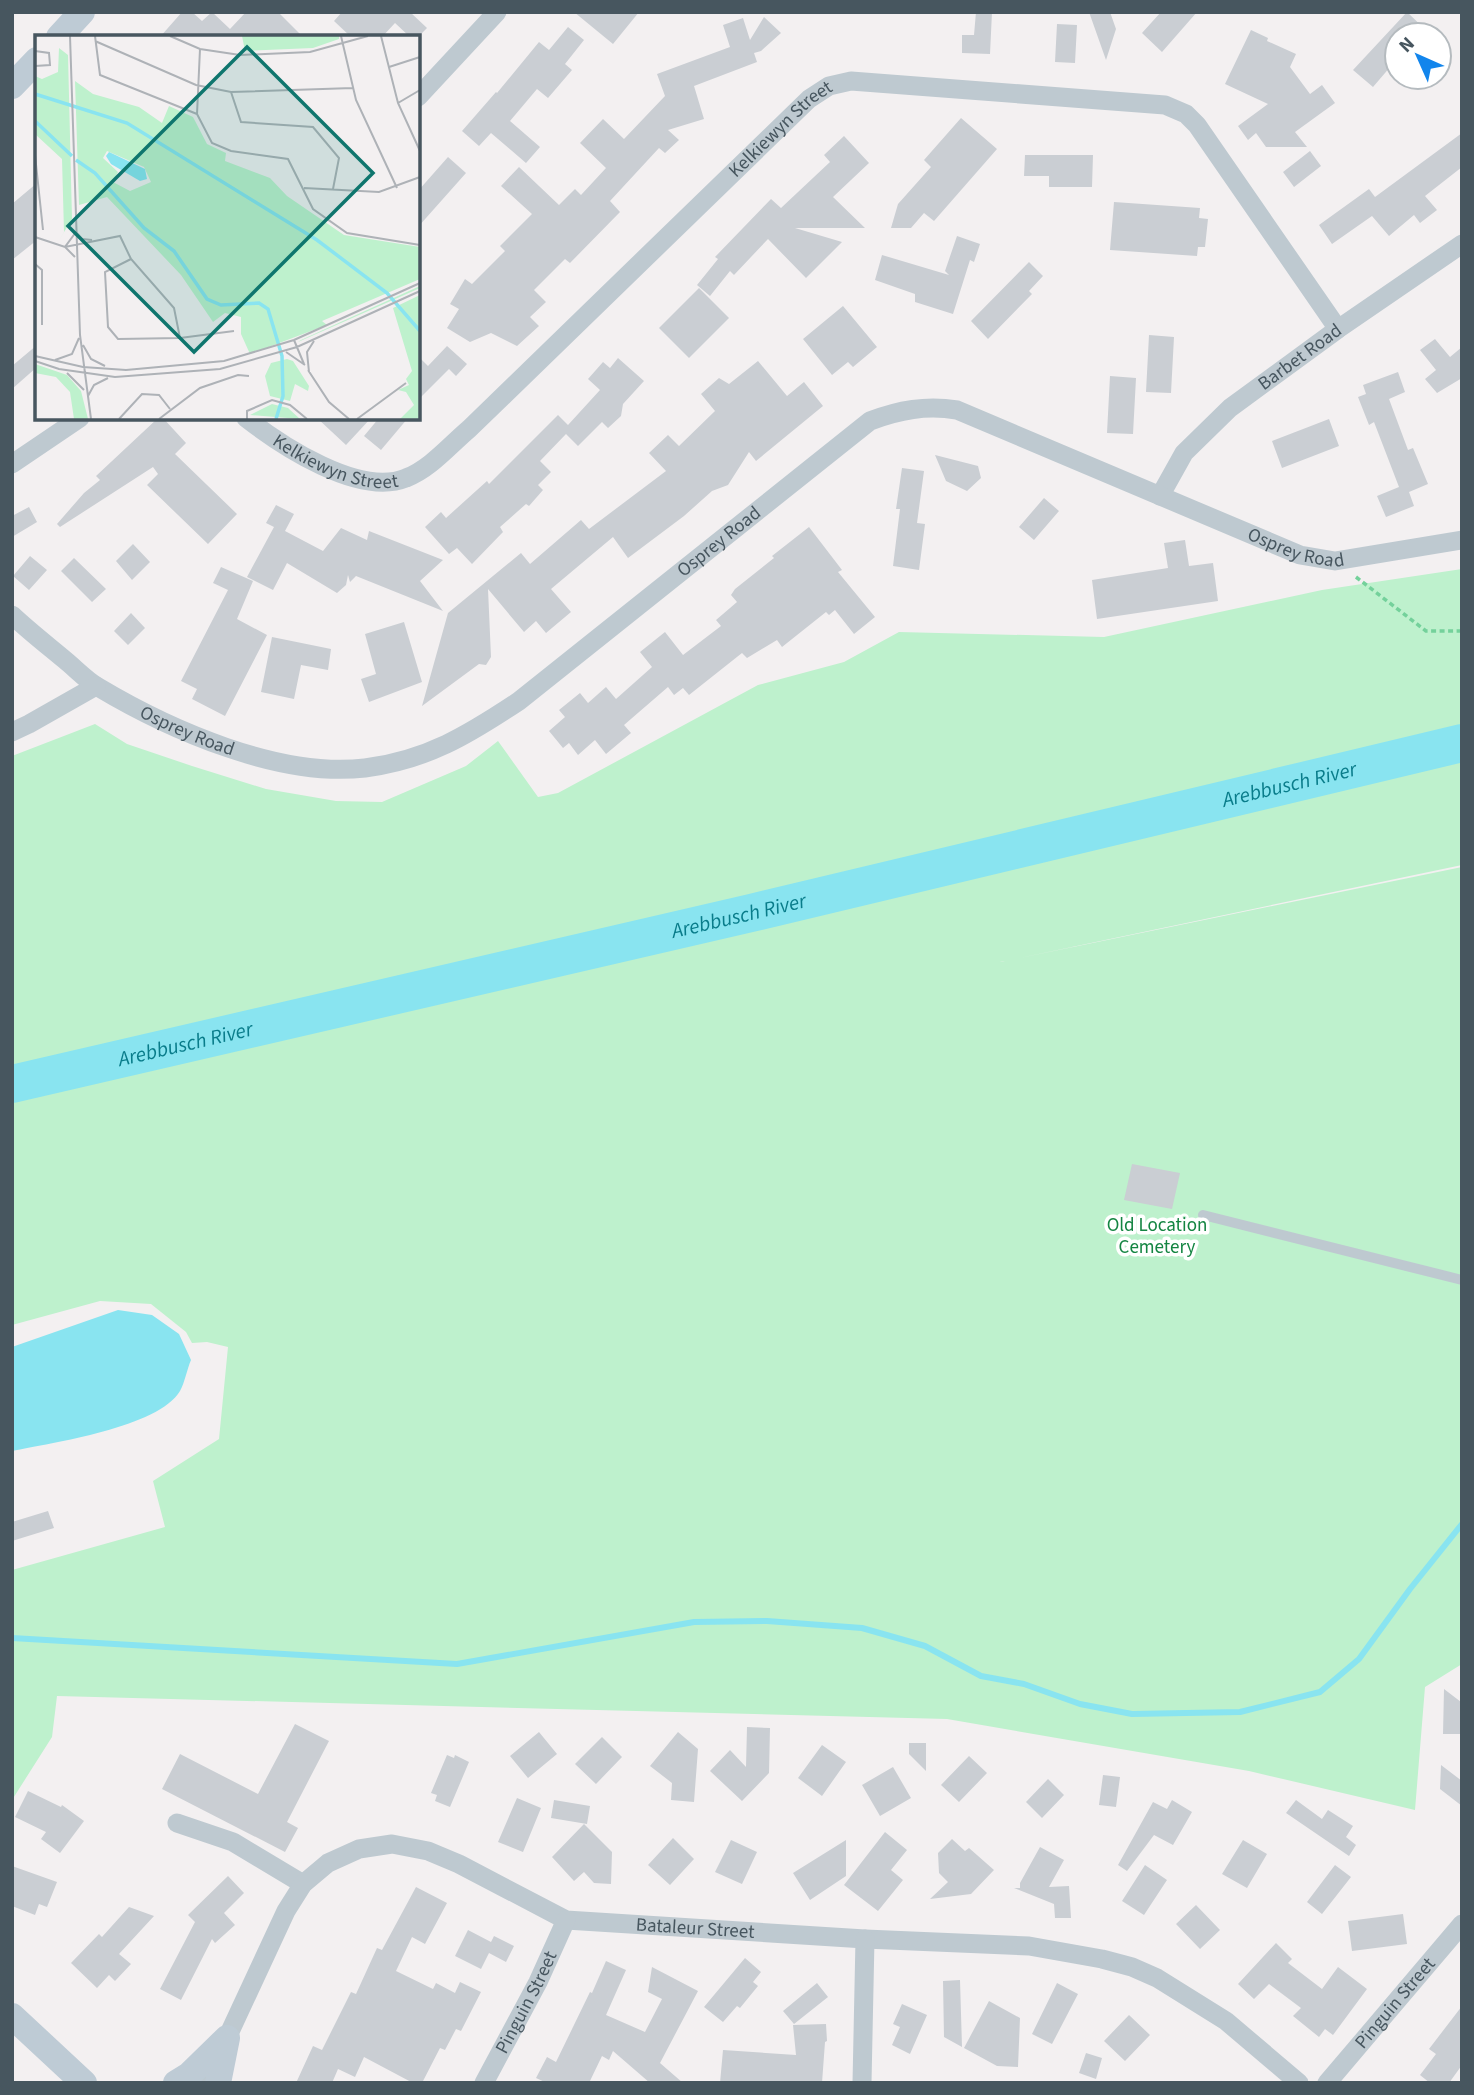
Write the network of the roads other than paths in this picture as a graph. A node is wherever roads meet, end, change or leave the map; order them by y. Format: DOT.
graph roads {
  1 [pos="82,12"];
  2 [pos="497,12"];
  3 [pos="61,35"];
  4 [pos="420,95"];
  5 [pos="1462,244"];
  6 [pos="1338,329"];
  7 [pos="77,420"];
  8 [pos="249,420"];
  9 [pos="12,464"];
  10 [pos="1160,496"];
  11 [pos="1462,540"];
  12 [pos="12,615"];
  13 [pos="96,686"];
  14 [pos="12,732"];
  15 [pos="1203,1215"];
  16 [pos="1462,1280"];
  17 [pos="177,1824"];
  18 [pos="303,1884"];
  19 [pos="566,1920"];
  20 [pos="1462,1924"];
  21 [pos="865,1939"];
  22 [pos="12,2016"];
  23 [pos="227,2038"];
  24 [pos="84,2083"];
  25 [pos="176,2083"];
  26 [pos="202,2083"];
  27 [pos="218,2083"];
  28 [pos="484,2083"];
  29 [pos="862,2083"];
  30 [pos="1299,2083"];
  31 [pos="1327,2083"];
  1 -- 3 [label="main road"];
  2 -- 4 [label="street"];
  5 -- 6 [label="street, Barbet Road"];
  6 -- 8 [label="street, Kelkiewyn Street"];
  6 -- 10 [label="street, Barbet Road"];
  7 -- 9 [label="street"];
  10 -- 11 [label="street, Osprey Road"];
  10 -- 13 [label="street, Osprey Road"];
  12 -- 13 [label="street, Osprey Road"];
  13 -- 14 [label="street"];
  15 -- 16 [label="lane"];
  17 -- 18 [label="street"];
  18 -- 19 [label="street, Bataleur Street"];
  18 -- 23 [label="street, Bataleur Street"];
  19 -- 21 [label="street, Bataleur Street"];
  19 -- 28 [label="street, Pinguin Street"];
  20 -- 31 [label="street, Pinguin Street"];
  21 -- 29 [label="street"];
  21 -- 30 [label="street, Bataleur Street"];
  22 -- 24 [label="main road"];
  23 -- 25 [label="main road"];
  23 -- 26 [label="street, Bataleur Street"];
  23 -- 27 [label="main road"];
}
